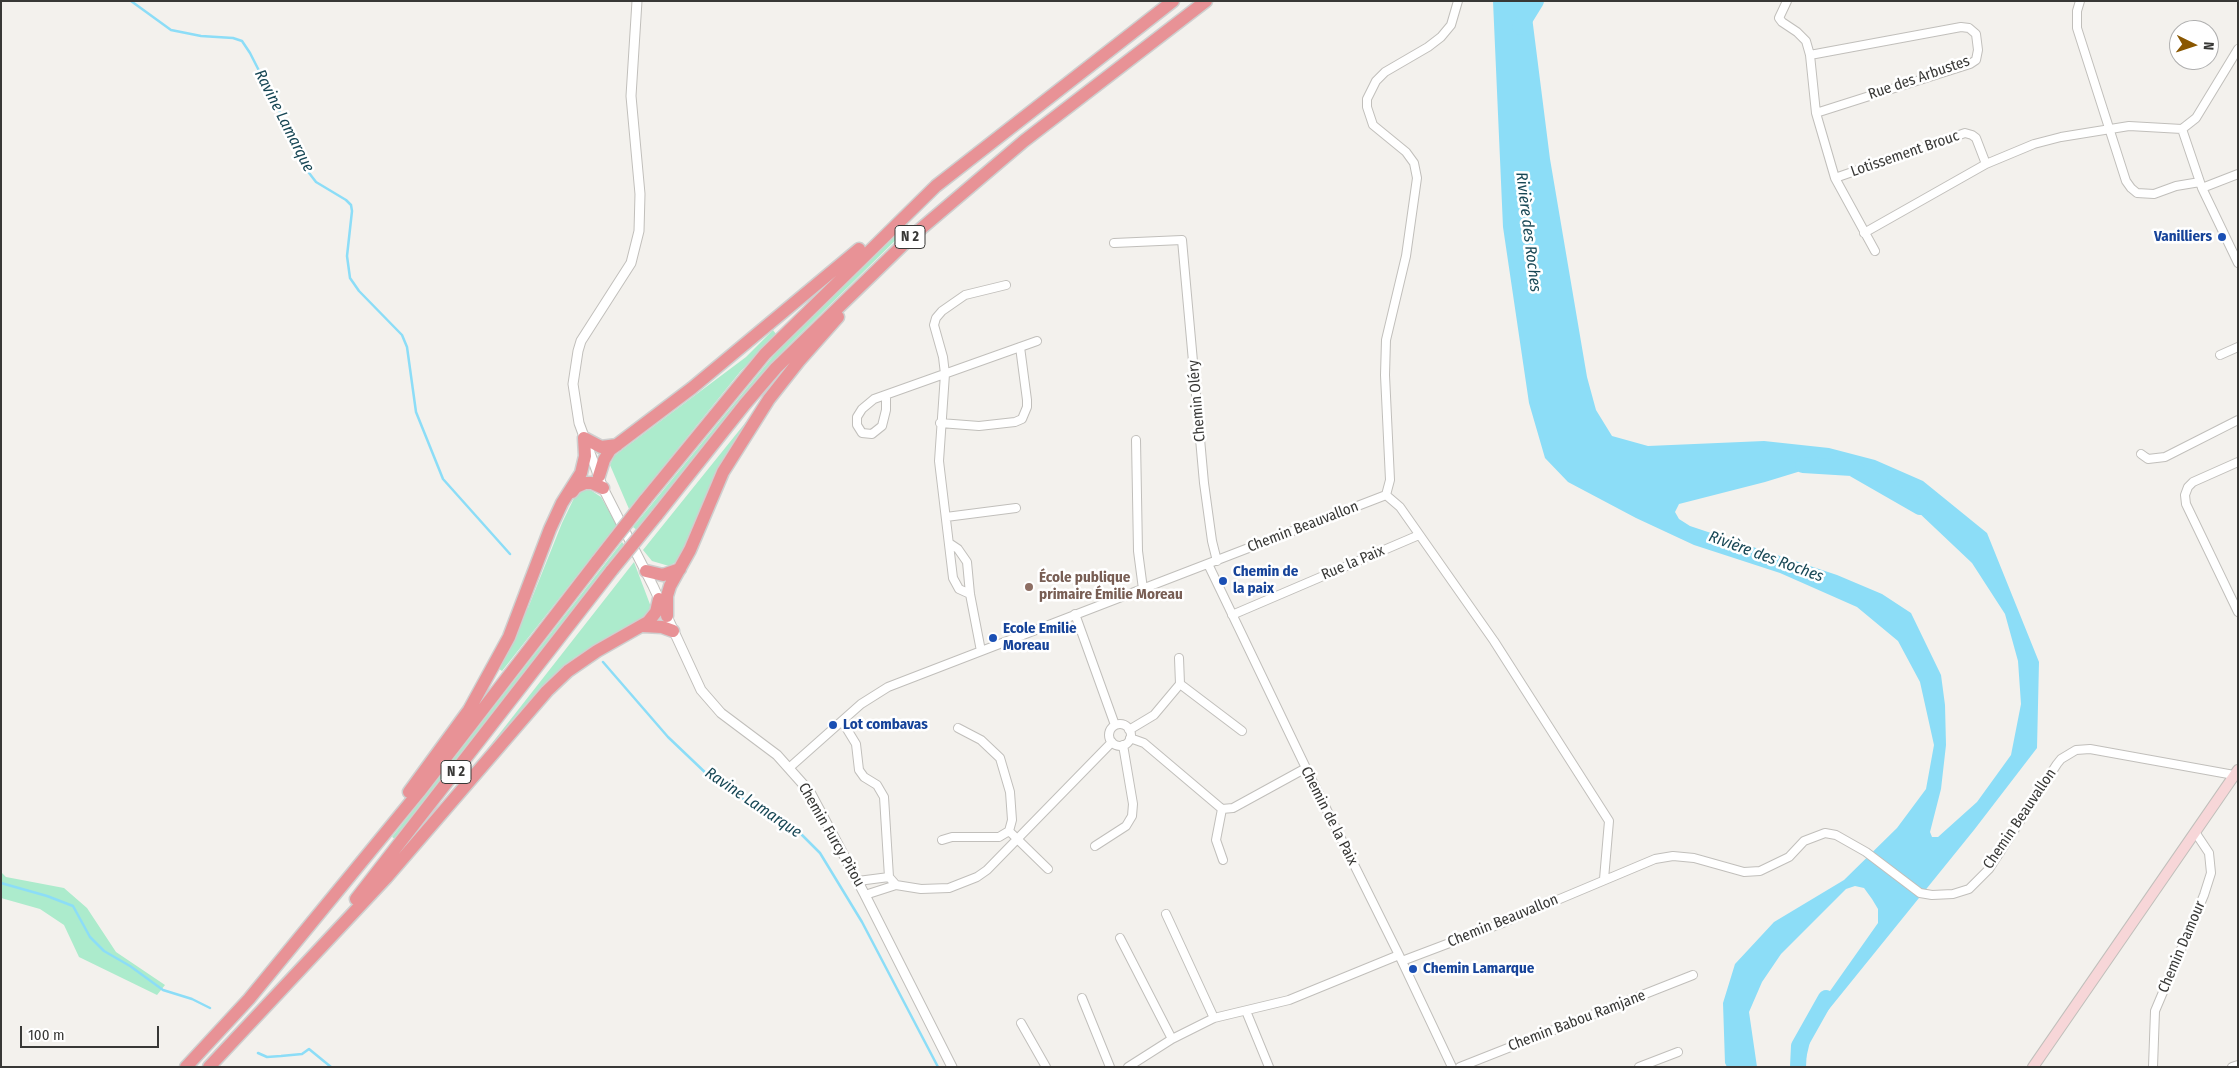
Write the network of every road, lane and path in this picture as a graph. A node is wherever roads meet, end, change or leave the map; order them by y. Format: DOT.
graph roads {
  1 [pos="637,1"];
  2 [pos="1173,1"];
  3 [pos="1206,1"];
  4 [pos="1458,1"];
  5 [pos="1787,1"];
  6 [pos="2080,1"];
  7 [pos="2238,50"];
  8 [pos="1810,55"];
  9 [pos="1816,112"];
  10 [pos="2110,128"];
  11 [pos="2182,129"];
  12 [pos="1986,164"];
  13 [pos="2238,174"];
  14 [pos="1835,178"];
  15 [pos="2201,185"];
  16 [pos="936,186"];
  17 [pos="1864,233"];
  18 [pos="910,238"];
  19 [pos="1114,243"];
  20 [pos="1875,251"];
  21 [pos="2238,263"];
  22 [pos="1006,285"];
  23 [pos="1037,341"];
  24 [pos="2238,346"];
  25 [pos="1020,347"];
  26 [pos="2220,355"];
  27 [pos="945,374"];
  28 [pos="886,395"];
  29 [pos="2238,420"];
  30 [pos="940,423"];
  31 [pos="584,438"];
  32 [pos="1136,440"];
  33 [pos="620,444"];
  34 [pos="2141,454"];
  35 [pos="2238,462"];
  36 [pos="601,482"];
  37 [pos="1386,495"];
  38 [pos="562,503"];
  39 [pos="1016,508"];
  40 [pos="946,517"];
  41 [pos="1418,535"];
  42 [pos="950,543"];
  43 [pos="1217,561"];
  44 [pos="1208,564"];
  45 [pos="680,568"];
  46 [pos="646,571"];
  47 [pos="1143,589"];
  48 [pos="970,594"];
  49 [pos="659,598"];
  50 [pos="2238,612"];
  51 [pos="1075,614"];
  52 [pos="1232,615"];
  53 [pos="667,616"];
  54 [pos="643,626"];
  55 [pos="673,631"];
  56 [pos="981,651"];
  57 [pos="1179,658"];
  58 [pos="1180,684"];
  59 [pos="842,721"];
  60 [pos="1115,725"];
  61 [pos="958,728"];
  62 [pos="1242,731"];
  63 [pos="1130,734"];
  64 [pos="1112,742"];
  65 [pos="1122,745"];
  66 [pos="789,768"];
  67 [pos="1306,768"];
  68 [pos="2236,772"];
  69 [pos="1222,809"];
  70 [pos="1009,831"];
  71 [pos="2195,832"];
  72 [pos="1017,839"];
  73 [pos="942,840"];
  74 [pos="1095,846"];
  75 [pos="1222,860"];
  76 [pos="1048,869"];
  77 [pos="888,877"];
  78 [pos="1604,879"];
  79 [pos="858,881"];
  80 [pos="896,885"];
  81 [pos="337,891"];
  82 [pos="865,895"];
  83 [pos="1166,914"];
  84 [pos="1120,938"];
  85 [pos="1401,958"];
  86 [pos="297,971"];
  87 [pos="1693,975"];
  88 [pos="1082,998"];
  89 [pos="1246,1011"];
  90 [pos="1214,1018"];
  91 [pos="1021,1023"];
  92 [pos="1172,1040"];
  93 [pos="1678,1052"];
  94 [pos="2238,1065"];
  95 [pos="186,1067"];
  96 [pos="209,1067"];
  97 [pos="952,1067"];
  98 [pos="1046,1067"];
  99 [pos="1110,1067"];
  100 [pos="1128,1067"];
  101 [pos="1269,1067"];
  102 [pos="1452,1067"];
  103 [pos="1460,1067"];
  104 [pos="1639,1067"];
  105 [pos="2033,1067"];
  106 [pos="2153,1067"];
  107 [pos="2232,1067"];
  1 -- 31 [label="street, Chemin Furcy Pitou"];
  2 -- 16 [label="highway, N 2"];
  3 -- 18 [label="highway, N 2"];
  4 -- 37 [label="street"];
  5 -- 8 [label="street"];
  6 -- 10 [label="street"];
  7 -- 11 [label="street"];
  8 -- 9 [label="street"];
  8 -- 9 [label="street, Rue des Arbustes"];
  9 -- 14 [label="street"];
  10 -- 11 [label="street"];
  10 -- 12 [label="street"];
  10 -- 15 [label="street"];
  11 -- 15 [label="street"];
  12 -- 14 [label="street, Lotissement Brouc"];
  12 -- 17 [label="street"];
  13 -- 15 [label="street"];
  14 -- 17 [label="street"];
  15 -- 21 [label="street"];
  16 -- 33 [label="highway"];
  16 -- 81 [label="highway, N 2, bridge"];
  17 -- 20 [label="street"];
  18 -- 45 [label="highway"];
  18 -- 86 [label="highway, N 2, bridge"];
  19 -- 43 [label="street, Chemin Oléry"];
  22 -- 27 [label="street"];
  23 -- 25 [label="street"];
  24 -- 26 [label="street"];
  25 -- 27 [label="street"];
  25 -- 30 [label="street"];
  27 -- 28 [label="street"];
  27 -- 30 [label="street"];
  28 -- 28 [label="street"];
  29 -- 34 [label="street"];
  30 -- 40 [label="street"];
  31 -- 33 [label="highway"];
  31 -- 36 [label="street, Chemin Furcy Pitou"];
  31 -- 38 [label="highway"];
  32 -- 47 [label="street"];
  33 -- 36 [label="highway"];
  35 -- 50 [label="street"];
  36 -- 38 [label="highway"];
  36 -- 46 [label="street, Chemin Furcy Pitou"];
  37 -- 41 [label="street"];
  37 -- 43 [label="street, Chemin Beauvallon"];
  38 -- 81 [label="highway"];
  39 -- 40 [label="street"];
  40 -- 42 [label="street"];
  41 -- 52 [label="street, Rue la Paix"];
  41 -- 78 [label="street"];
  42 -- 48 [label="street"];
  42 -- 48 [label="street"];
  43 -- 44 [label="street, Chemin Beauvallon"];
  44 -- 47 [label="street, Chemin Beauvallon"];
  44 -- 52 [label="street, Chemin de la Paix"];
  45 -- 46 [label="highway"];
  45 -- 53 [label="highway"];
  46 -- 49 [label="street, Chemin Furcy Pitou"];
  47 -- 51 [label="street, Chemin Beauvallon"];
  48 -- 56 [label="street"];
  49 -- 53 [label="street, Chemin Furcy Pitou"];
  49 -- 54 [label="highway"];
  51 -- 56 [label="street, Chemin Beauvallon"];
  51 -- 60 [label="street"];
  52 -- 67 [label="street, Chemin de la Paix"];
  53 -- 55 [label="street, Chemin Furcy Pitou"];
  54 -- 55 [label="highway"];
  54 -- 86 [label="highway"];
  55 -- 66 [label="street, Chemin Furcy Pitou"];
  56 -- 59 [label="street, Chemin Beauvallon"];
  57 -- 58 [label="street"];
  58 -- 62 [label="street"];
  58 -- 63 [label="street"];
  59 -- 66 [label="street, Chemin Beauvallon"];
  59 -- 77 [label="street"];
  60 -- 63 [label="street"];
  60 -- 64 [label="street"];
  61 -- 70 [label="street"];
  63 -- 65 [label="street"];
  63 -- 69 [label="street"];
  64 -- 65 [label="street"];
  64 -- 72 [label="street"];
  65 -- 74 [label="street"];
  66 -- 79 [label="street, Chemin Furcy Pitou"];
  67 -- 69 [label="street"];
  67 -- 85 [label="street, Chemin de la Paix"];
  68 -- 71 [label="main road"];
  68 -- 78 [label="street, Chemin Beauvallon"];
  69 -- 75 [label="street"];
  70 -- 72 [label="street"];
  70 -- 73 [label="street"];
  71 -- 105 [label="main road"];
  71 -- 106 [label="street, Chemin Damour"];
  72 -- 76 [label="street"];
  72 -- 80 [label="street"];
  77 -- 79 [label="street"];
  77 -- 80 [label="street"];
  78 -- 85 [label="street, Chemin Beauvallon"];
  79 -- 82 [label="street, Chemin Furcy Pitou"];
  80 -- 82 [label="street"];
  81 -- 95 [label="highway, N 2"];
  82 -- 97 [label="street, Chemin Furcy Pitou"];
  83 -- 90 [label="street"];
  84 -- 92 [label="street"];
  85 -- 89 [label="street"];
  85 -- 102 [label="street, Chemin de la Paix"];
  86 -- 96 [label="highway, N 2"];
  87 -- 103 [label="street, Chemin Babou Ramjane"];
  88 -- 99 [label="street"];
  89 -- 90 [label="street"];
  89 -- 101 [label="street"];
  90 -- 92 [label="street"];
  91 -- 98 [label="street"];
  92 -- 100 [label="street"];
  93 -- 104 [label="street"];
  94 -- 107 [label="street"];
}
